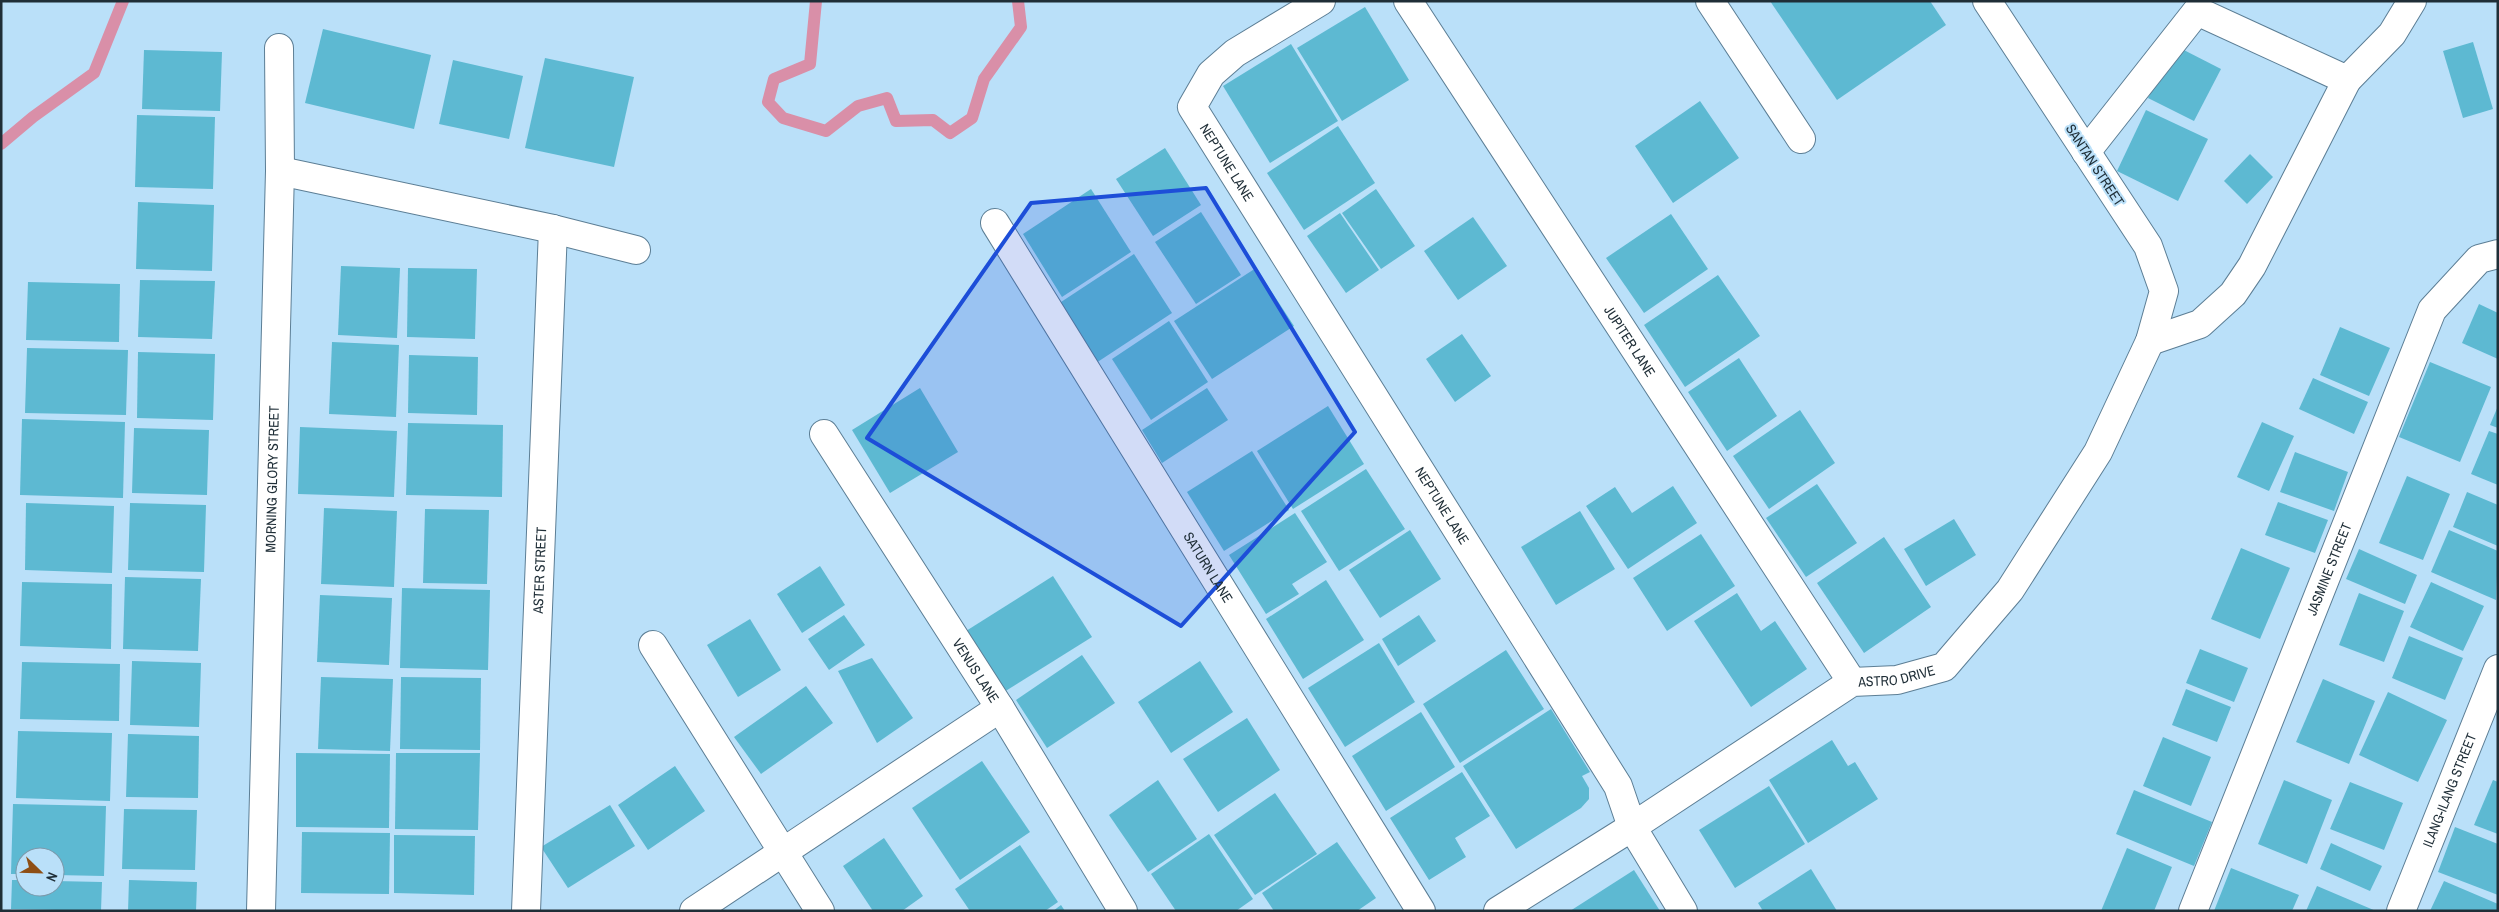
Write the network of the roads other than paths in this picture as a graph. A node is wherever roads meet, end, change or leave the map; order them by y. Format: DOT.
graph roads {
  1 [pos="1321,1"];
  2 [pos="1408,1"];
  3 [pos="1710,1"];
  4 [pos="1987,1"];
  5 [pos="2412,1"];
  6 [pos="2199,6"];
  7 [pos="279,48"];
  8 [pos="2347,80"];
  9 [pos="1801,139"];
  10 [pos="2086,152"];
  11 [pos="280,172"];
  12 [pos="995,223"];
  13 [pos="553,229"];
  14 [pos="636,250"];
  15 [pos="2498,254"];
  16 [pos="2150,341"];
  17 [pos="824,434"];
  18 [pos="653,645"];
  19 [pos="2498,669"];
  20 [pos="1852,682"];
  21 [pos="1000,708"];
  22 [pos="1632,827"];
  23 [pos="781,853"];
  24 [pos="261,911"];
  25 [pos="526,911"];
  26 [pos="694,911"];
  27 [pos="820,911"];
  28 [pos="1123,911"];
  29 [pos="1420,911"];
  30 [pos="1498,911"];
  31 [pos="1683,911"];
  32 [pos="2193,911"];
  33 [pos="2401,911"];
  1 -- 22 [label="street, NEPTUNE LANE"];
  2 -- 20 [label="street, JUPITER LANE"];
  3 -- 9 [label="street"];
  4 -- 10 [label="street, SANTAN STREET"];
  5 -- 8 [label="street"];
  6 -- 8 [label="street"];
  6 -- 10 [label="street"];
  7 -- 11 [label="street, MORNING GLORY STREET"];
  8 -- 16 [label="street"];
  10 -- 16 [label="street, SANTAN STREET"];
  11 -- 13 [label="street"];
  11 -- 24 [label="street, MORNING GLORY STREET"];
  12 -- 29 [label="street, SATURN LANE"];
  13 -- 14 [label="street"];
  13 -- 25 [label="street, ASTER STREET"];
  15 -- 32 [label="street, JASMINE STREET"];
  16 -- 20 [label="street, ASTRO DRIVE"];
  17 -- 21 [label="street, VENUS LANE"];
  18 -- 23 [label="street"];
  19 -- 33 [label="street, ILANG-ILANG STREET"];
  20 -- 22 [label="street, ASTRO DRIVE"];
  21 -- 23 [label="street"];
  21 -- 28 [label="street, VENUS LANE"];
  22 -- 30 [label="street, ASTRO DRIVE"];
  22 -- 31 [label="street, NEPTUNE LANE"];
  23 -- 26 [label="street"];
  23 -- 27 [label="street"];
}
